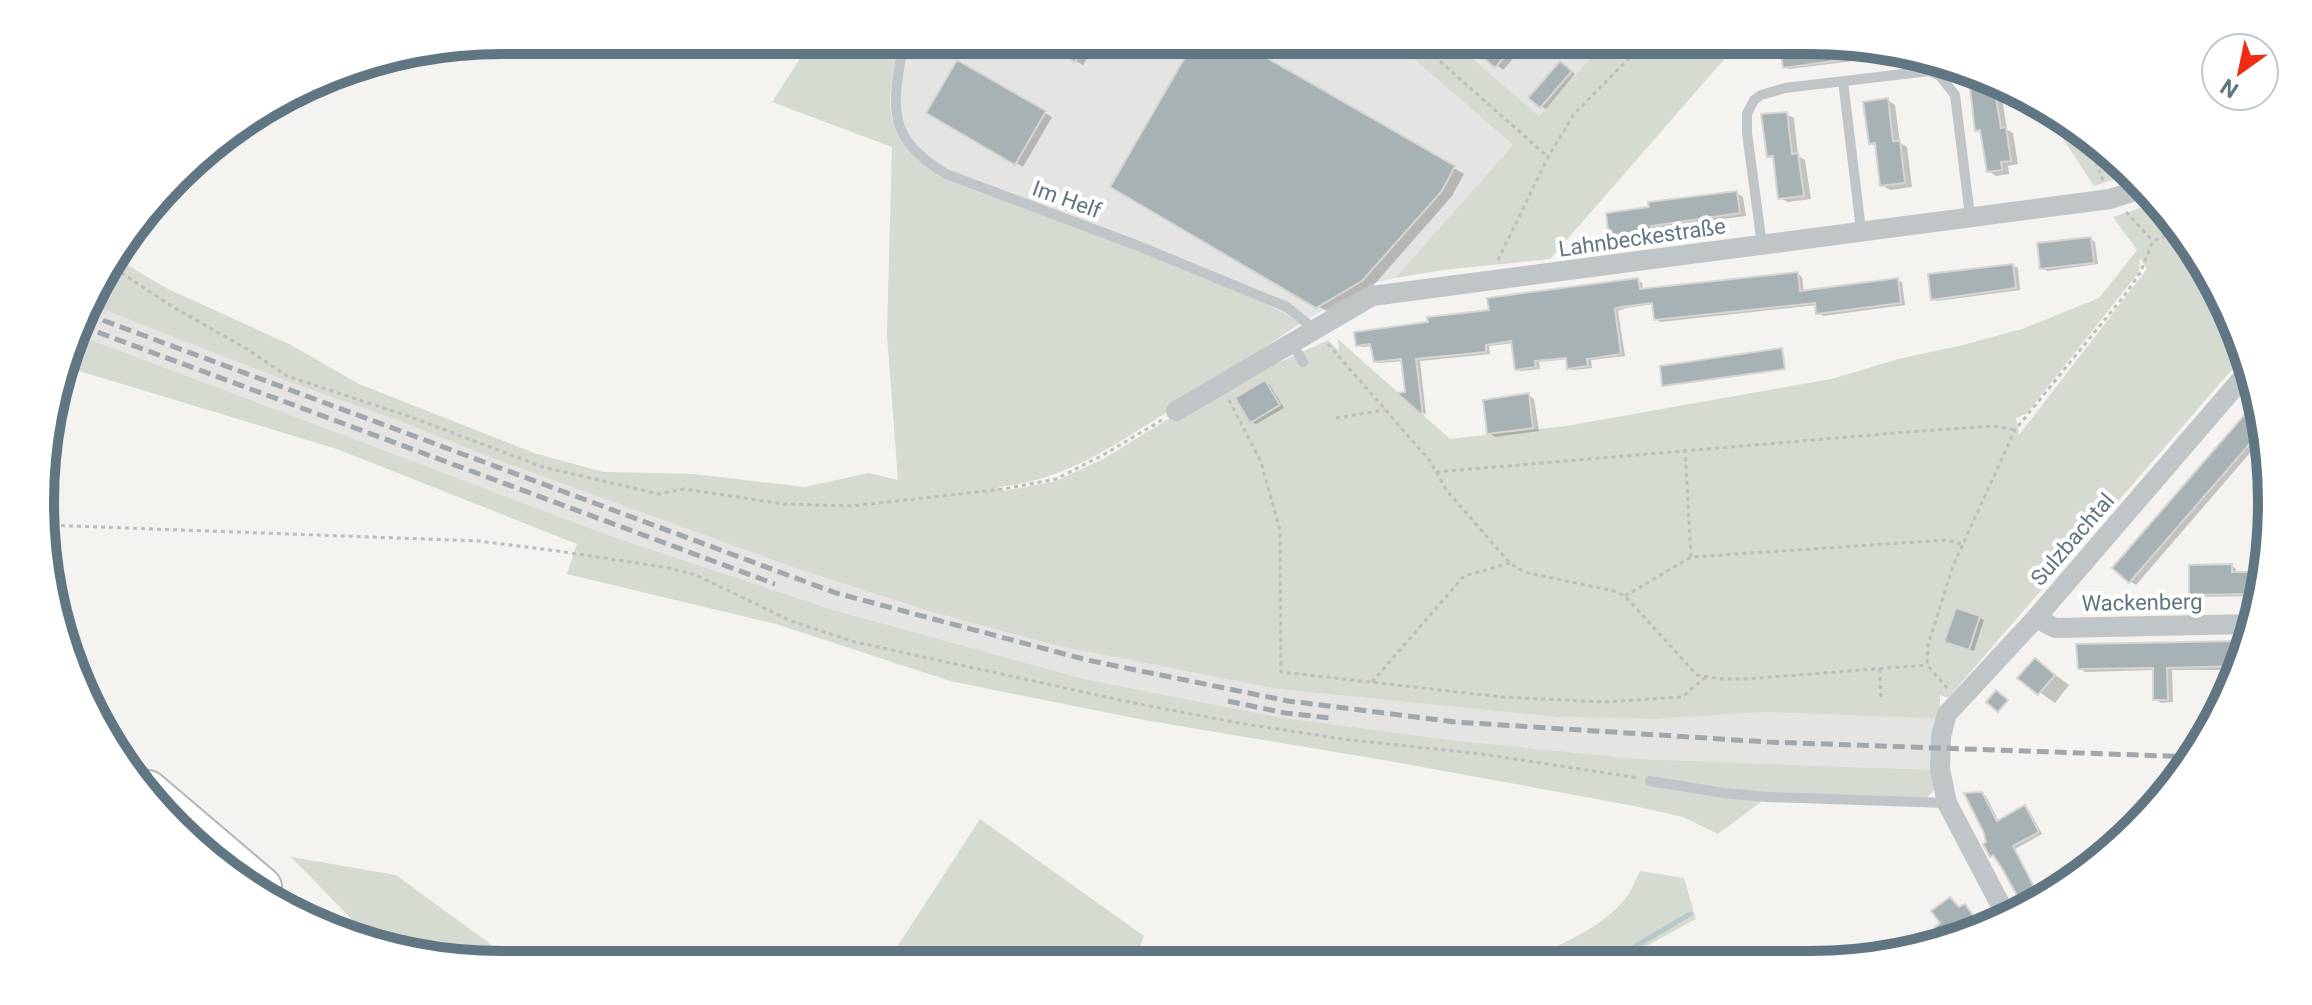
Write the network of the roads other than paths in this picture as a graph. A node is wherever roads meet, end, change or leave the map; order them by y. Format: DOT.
graph roads {
  1 [pos="902,54"];
  2 [pos="1843,81"];
  3 [pos="2133,192"];
  4 [pos="1970,216"];
  5 [pos="1861,230"];
  6 [pos="1762,245"];
  7 [pos="1315,330"];
  8 [pos="1292,343"];
  9 [pos="1303,362"];
  10 [pos="2241,380"];
  11 [pos="1176,411"];
  12 [pos="2036,618"];
  13 [pos="2241,624"];
  14 [pos="1650,781"];
  15 [pos="1947,803"];
  16 [pos="2002,908"];
  1 -- 7 [label="lane, Im Helf"];
  2 -- 4 [label="lane"];
  2 -- 5 [label="lane"];
  2 -- 6 [label="lane"];
  3 -- 4 [label="street, Lahnbeckestraße"];
  4 -- 5 [label="street, Lahnbeckestraße"];
  5 -- 6 [label="street, Lahnbeckestraße"];
  6 -- 7 [label="street, Lahnbeckestraße"];
  7 -- 8 [label="street, Lahnbeckestraße"];
  8 -- 9 [label="lane"];
  8 -- 11 [label="street, Lahnbeckestraße"];
  10 -- 12 [label="street, Sulzbachtal"];
  12 -- 13 [label="street, Wackenberg"];
  12 -- 15 [label="street, Sulzbachtal"];
  14 -- 15 [label="lane"];
  15 -- 16 [label="street"];
}
